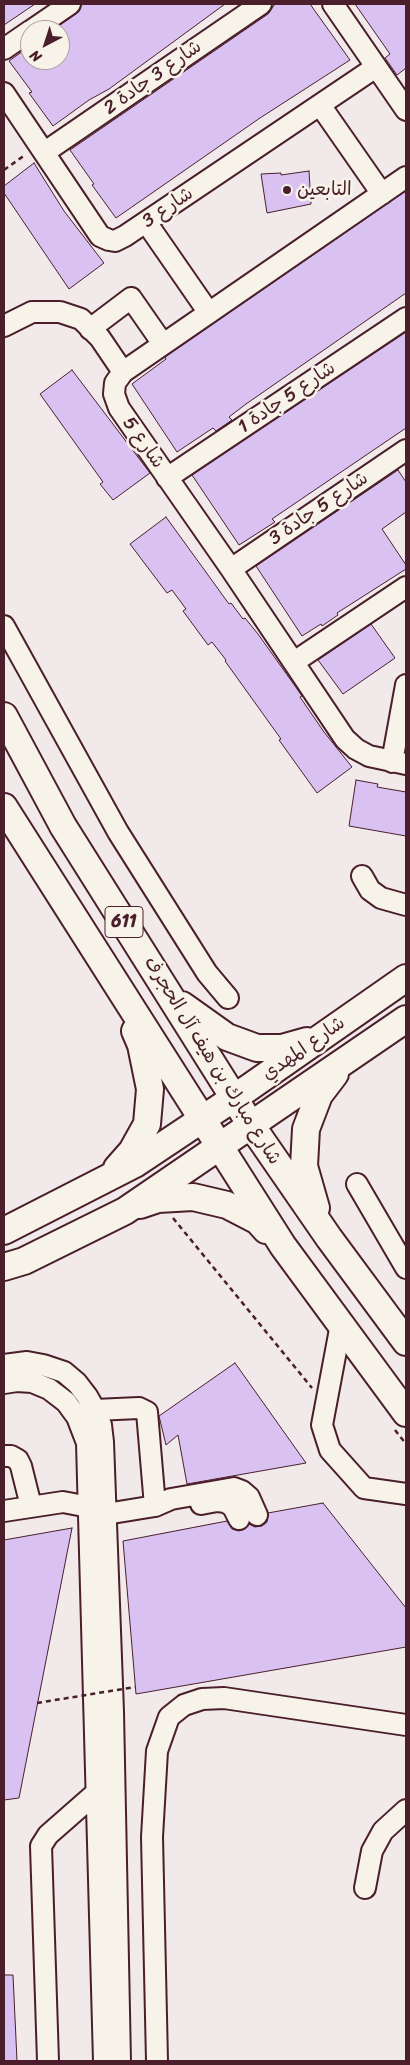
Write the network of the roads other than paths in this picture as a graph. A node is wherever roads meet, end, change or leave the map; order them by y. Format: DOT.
graph roads {
  1 [pos="70,4"];
  2 [pos="261,4"];
  3 [pos="333,4"];
  4 [pos="47,20"];
  5 [pos="20,38"];
  6 [pos="4,49"];
  7 [pos="376,67"];
  8 [pos="4,93"];
  9 [pos="404,100"];
  10 [pos="320,105"];
  11 [pos="42,149"];
  12 [pos="406,177"];
  13 [pos="382,194"];
  14 [pos="146,222"];
  15 [pos="209,313"];
  16 [pos="406,318"];
  17 [pos="4,326"];
  18 [pos="90,329"];
  19 [pos="163,344"];
  20 [pos="123,372"];
  21 [pos="406,450"];
  22 [pos="167,478"];
  23 [pos="231,569"];
  24 [pos="406,587"];
  25 [pos="4,626"];
  26 [pos="294,662"];
  27 [pos="406,685"];
  28 [pos="4,716"];
  29 [pos="399,763"];
  30 [pos="4,808"];
  31 [pos="362,876"];
  32 [pos="406,905"];
  33 [pos="100,961"];
  34 [pos="406,978"];
  35 [pos="228,998"];
  36 [pos="173,999"];
  37 [pos="406,1019"];
  38 [pos="320,1037"];
  39 [pos="341,1065"];
  40 [pos="234,1098"];
  41 [pos="201,1120"];
  42 [pos="251,1125"];
  43 [pos="218,1147"];
  44 [pos="107,1179"];
  45 [pos="357,1184"];
  46 [pos="125,1211"];
  47 [pos="4,1231"];
  48 [pos="329,1238"];
  49 [pos="283,1246"];
  50 [pos="4,1267"];
  51 [pos="406,1268"];
  52 [pos="341,1324"];
  53 [pos="406,1342"];
  54 [pos="4,1364"];
  55 [pos="4,1384"];
  56 [pos="95,1410"];
  57 [pos="400,1421"];
  58 [pos="4,1456"];
  59 [pos="406,1494"];
  60 [pos="31,1506"];
  61 [pos="155,1506"];
  62 [pos="4,1511"];
  63 [pos="97,1511"];
  64 [pos="248,1517"];
  65 [pos="406,1725"];
  66 [pos="97,1792"];
  67 [pos="406,1810"];
  68 [pos="365,1888"];
  69 [pos="48,2061"];
  70 [pos="104,2061"];
  71 [pos="120,2061"];
  72 [pos="157,2061"];
  1 -- 4 [label="street"];
  2 -- 11 [label="street, شارع 3 جادة 2"];
  3 -- 7 [label="street"];
  5 -- 6 [label="street"];
  7 -- 9 [label="street"];
  7 -- 10 [label="street, شارع 3"];
  8 -- 11 [label="street, شارع 3"];
  10 -- 13 [label="street"];
  10 -- 14 [label="street, شارع 3"];
  11 -- 14 [label="street, شارع 3"];
  12 -- 13 [label="street"];
  13 -- 15 [label="street"];
  14 -- 15 [label="street"];
  15 -- 19 [label="street"];
  16 -- 22 [label="street, شارع 5 جادة 1"];
  17 -- 18 [label="street"];
  18 -- 19 [label="street"];
  18 -- 20 [label="street"];
  19 -- 20 [label="street"];
  20 -- 22 [label="street, شارع 5"];
  21 -- 23 [label="street, شارع 5 جادة 3"];
  22 -- 23 [label="street, شارع 5"];
  23 -- 26 [label="street, شارع 5"];
  24 -- 26 [label="street"];
  25 -- 35 [label="street"];
  26 -- 29 [label="street, شارع 5"];
  27 -- 29 [label="street"];
  28 -- 36 [label="main road, شارع مبارك بن هيف آل الحجرف / 611"];
  30 -- 33 [label="main road, شارع مبارك بن هيف آل الحجرف / 611"];
  31 -- 32 [label="street"];
  33 -- 41 [label="main road, شارع مبارك بن هيف آل الحجرف / 611"];
  33 -- 44 [label="main road"];
  34 -- 38 [label="main road, شارع المهدي"];
  36 -- 38 [label="main road"];
  36 -- 40 [label="main road, شارع مبارك بن هيف آل الحجرف / 611"];
  37 -- 39 [label="main road, شارع المهدي"];
  38 -- 40 [label="main road, شارع المهدي"];
  39 -- 42 [label="main road, شارع المهدي"];
  39 -- 48 [label="main road"];
  40 -- 41 [label="main road, شارع المهدي"];
  40 -- 42 [label="main road, شارع مبارك بن هيف آل الحجرف / 611"];
  41 -- 43 [label="main road, شارع مبارك بن هيف آل الحجرف / 611"];
  41 -- 44 [label="main road, شارع المهدي"];
  42 -- 43 [label="main road, شارع المهدي"];
  42 -- 48 [label="main road, شارع مبارك بن هيف آل الحجرف / 611"];
  43 -- 46 [label="main road, شارع المهدي"];
  43 -- 49 [label="main road, شارع مبارك بن هيف آل الحجرف / 611"];
  44 -- 47 [label="main road, شارع المهدي"];
  45 -- 51 [label="street"];
  46 -- 49 [label="main road"];
  46 -- 50 [label="main road"];
  48 -- 53 [label="main road, شارع مبارك بن هيف آل الحجرف / 611"];
  49 -- 52 [label="main road, شارع مبارك بن هيف آل الحجرف / 611"];
  52 -- 57 [label="main road, شارع مبارك بن هيف آل الحجرف / 611"];
  52 -- 59 [label="street"];
  54 -- 56 [label="street"];
  55 -- 63 [label="street"];
  56 -- 61 [label="street"];
  56 -- 63 [label="street"];
  58 -- 60 [label="street"];
  60 -- 62 [label="street"];
  60 -- 63 [label="street"];
  61 -- 63 [label="street"];
  61 -- 64 [label="street"];
  63 -- 66 [label="street"];
  63 -- 71 [label="street"];
  65 -- 72 [label="street"];
  66 -- 69 [label="street"];
  66 -- 70 [label="street"];
  67 -- 68 [label="street"];
}
